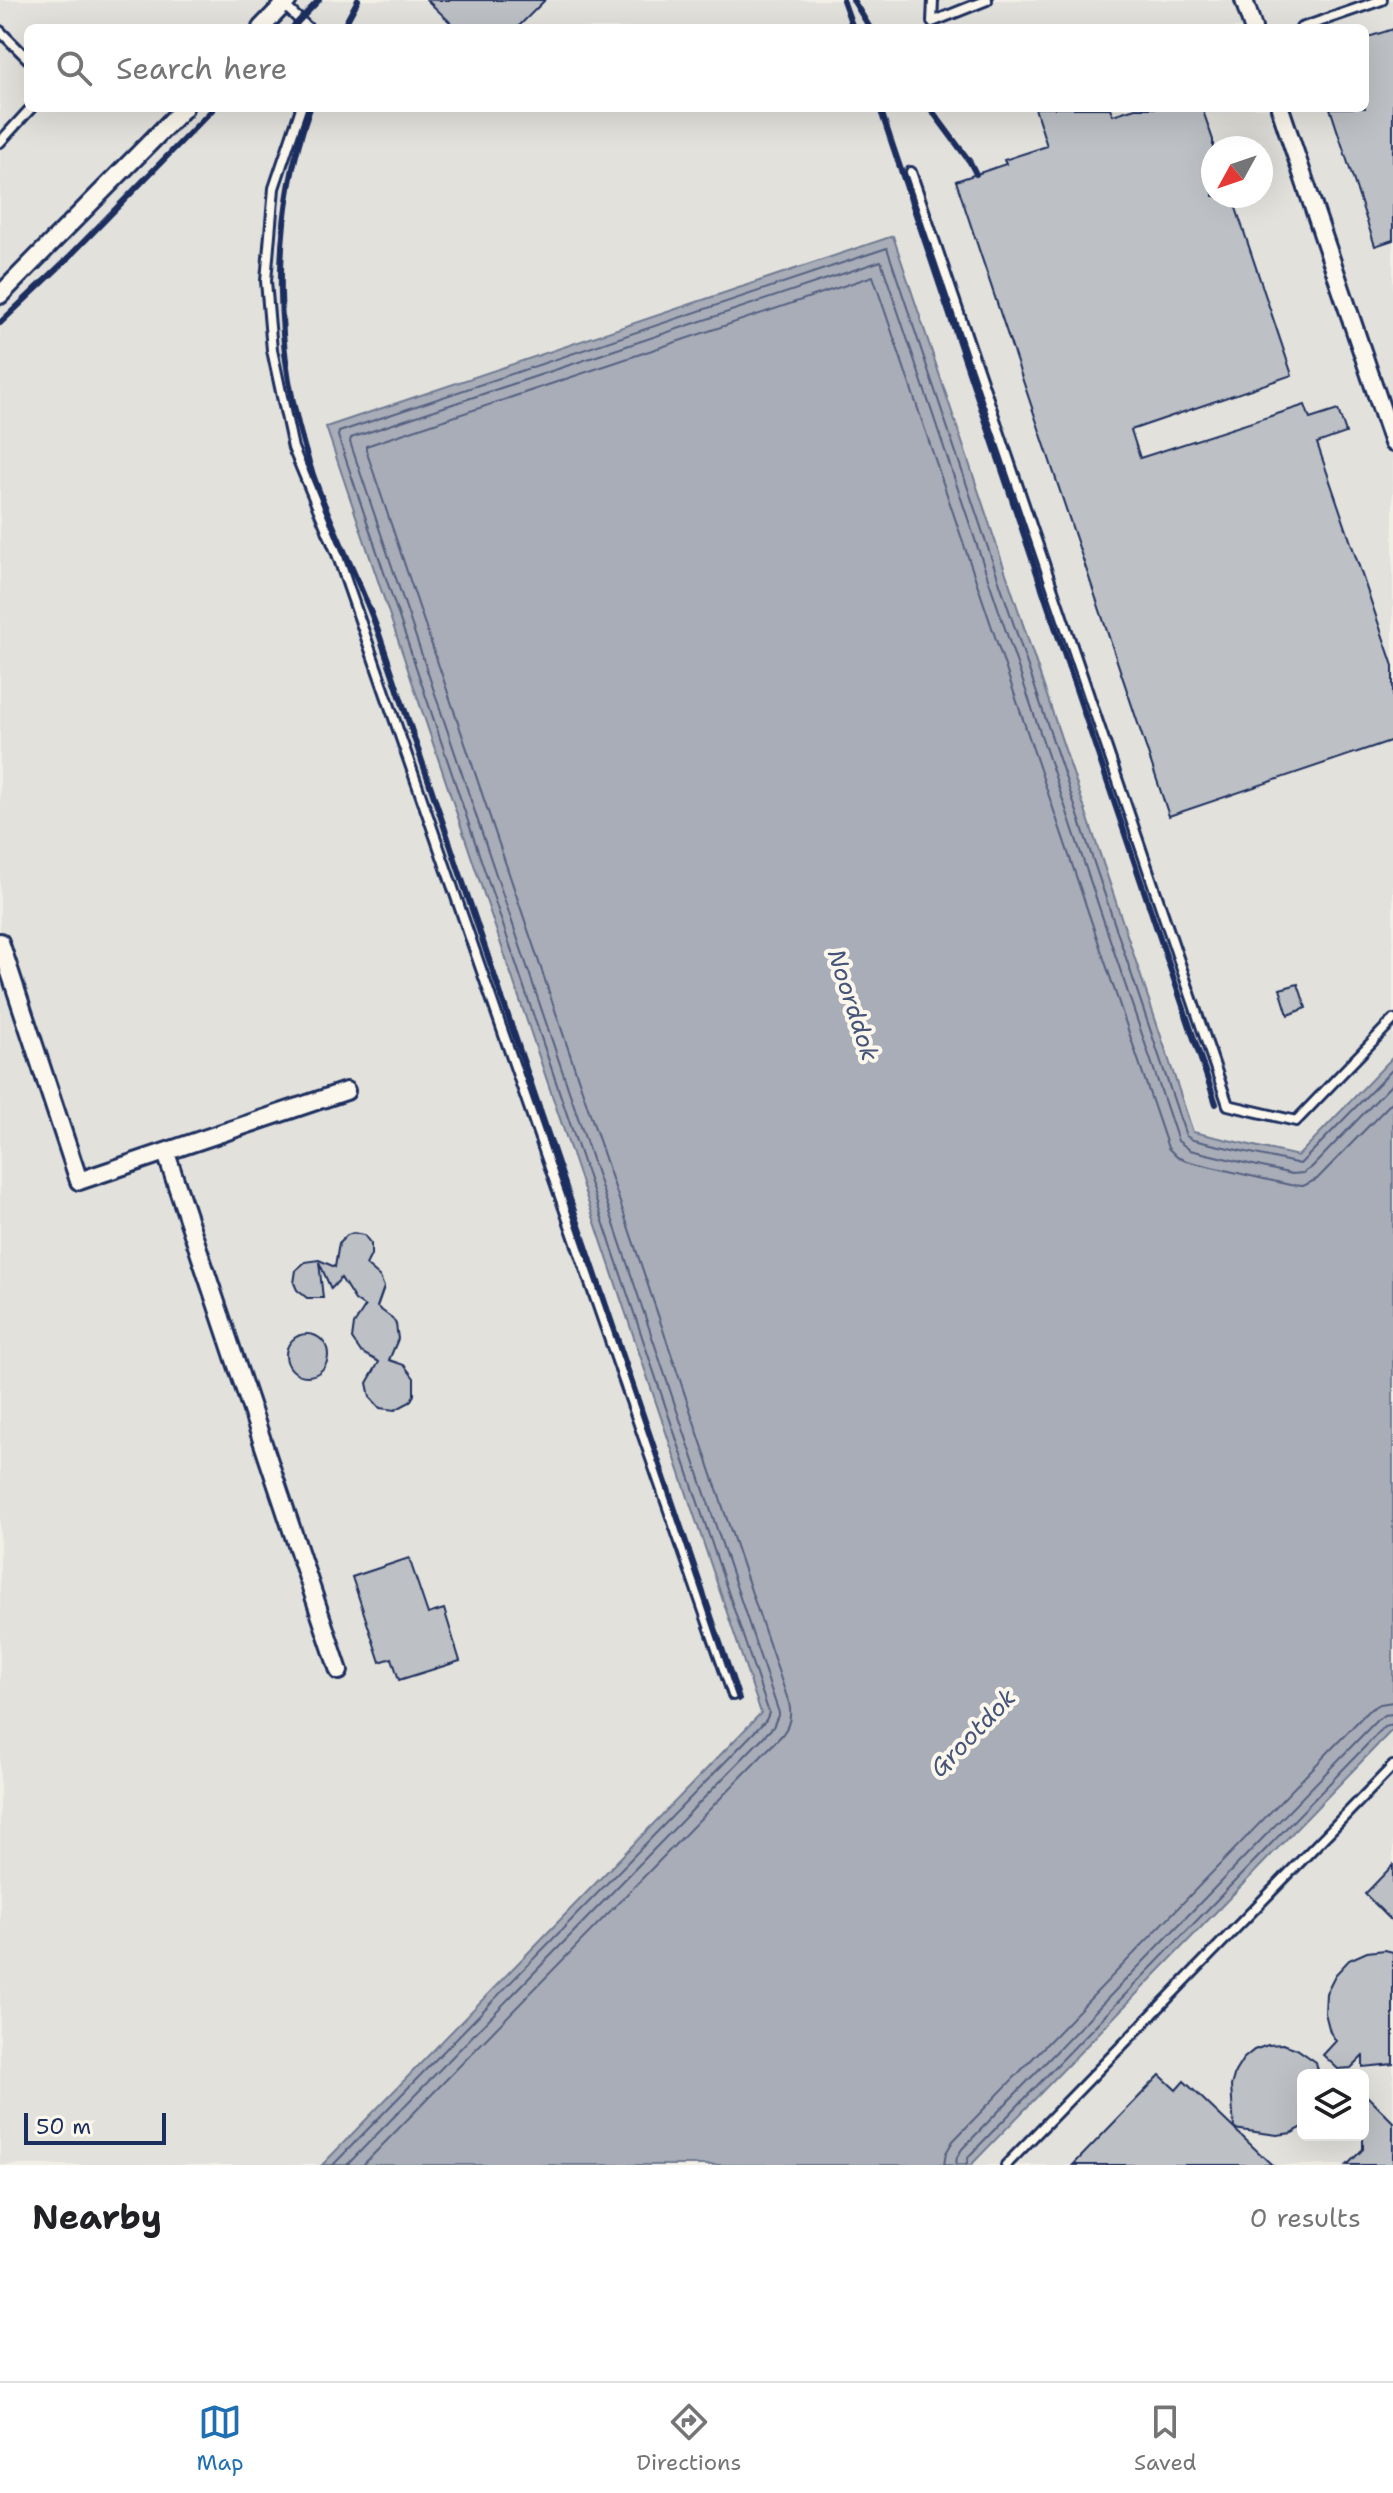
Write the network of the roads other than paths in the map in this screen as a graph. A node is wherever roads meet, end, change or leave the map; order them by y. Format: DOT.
graph roads {
  1 [pos="933,0"];
  2 [pos="987,0"];
  3 [pos="1244,0"];
  4 [pos="1382,0"];
  5 [pos="286,2"];
  6 [pos="265,24"];
  7 [pos="305,24"];
  8 [pos="1252,24"];
  9 [pos="1313,24"];
  10 [pos="0,31"];
  11 [pos="24,55"];
  12 [pos="27,112"];
  13 [pos="180,112"];
  14 [pos="300,112"];
  15 [pos="1281,112"];
  16 [pos="0,142"];
  17 [pos="911,172"];
  18 [pos="0,295"];
  19 [pos="1393,443"];
  20 [pos="0,942"];
  21 [pos="1393,1020"];
  22 [pos="346,1091"];
  23 [pos="166,1153"];
  24 [pos="339,1671"];
  25 [pos="733,1695"];
  26 [pos="1393,1766"];
  27 [pos="1006,2165"];
  1 -- 2 [label="lane"];
  3 -- 8 [label="street"];
  4 -- 9 [label="lane"];
  5 -- 6 [label="street"];
  5 -- 7 [label="lane"];
  10 -- 11 [label="lane"];
  12 -- 16 [label="lane"];
  13 -- 18 [label="street"];
  14 -- 25 [label="lane"];
  15 -- 19 [label="street"];
  17 -- 21 [label="lane"];
  20 -- 23 [label="street"];
  22 -- 23 [label="street"];
  23 -- 24 [label="street"];
  26 -- 27 [label="lane"];
}
